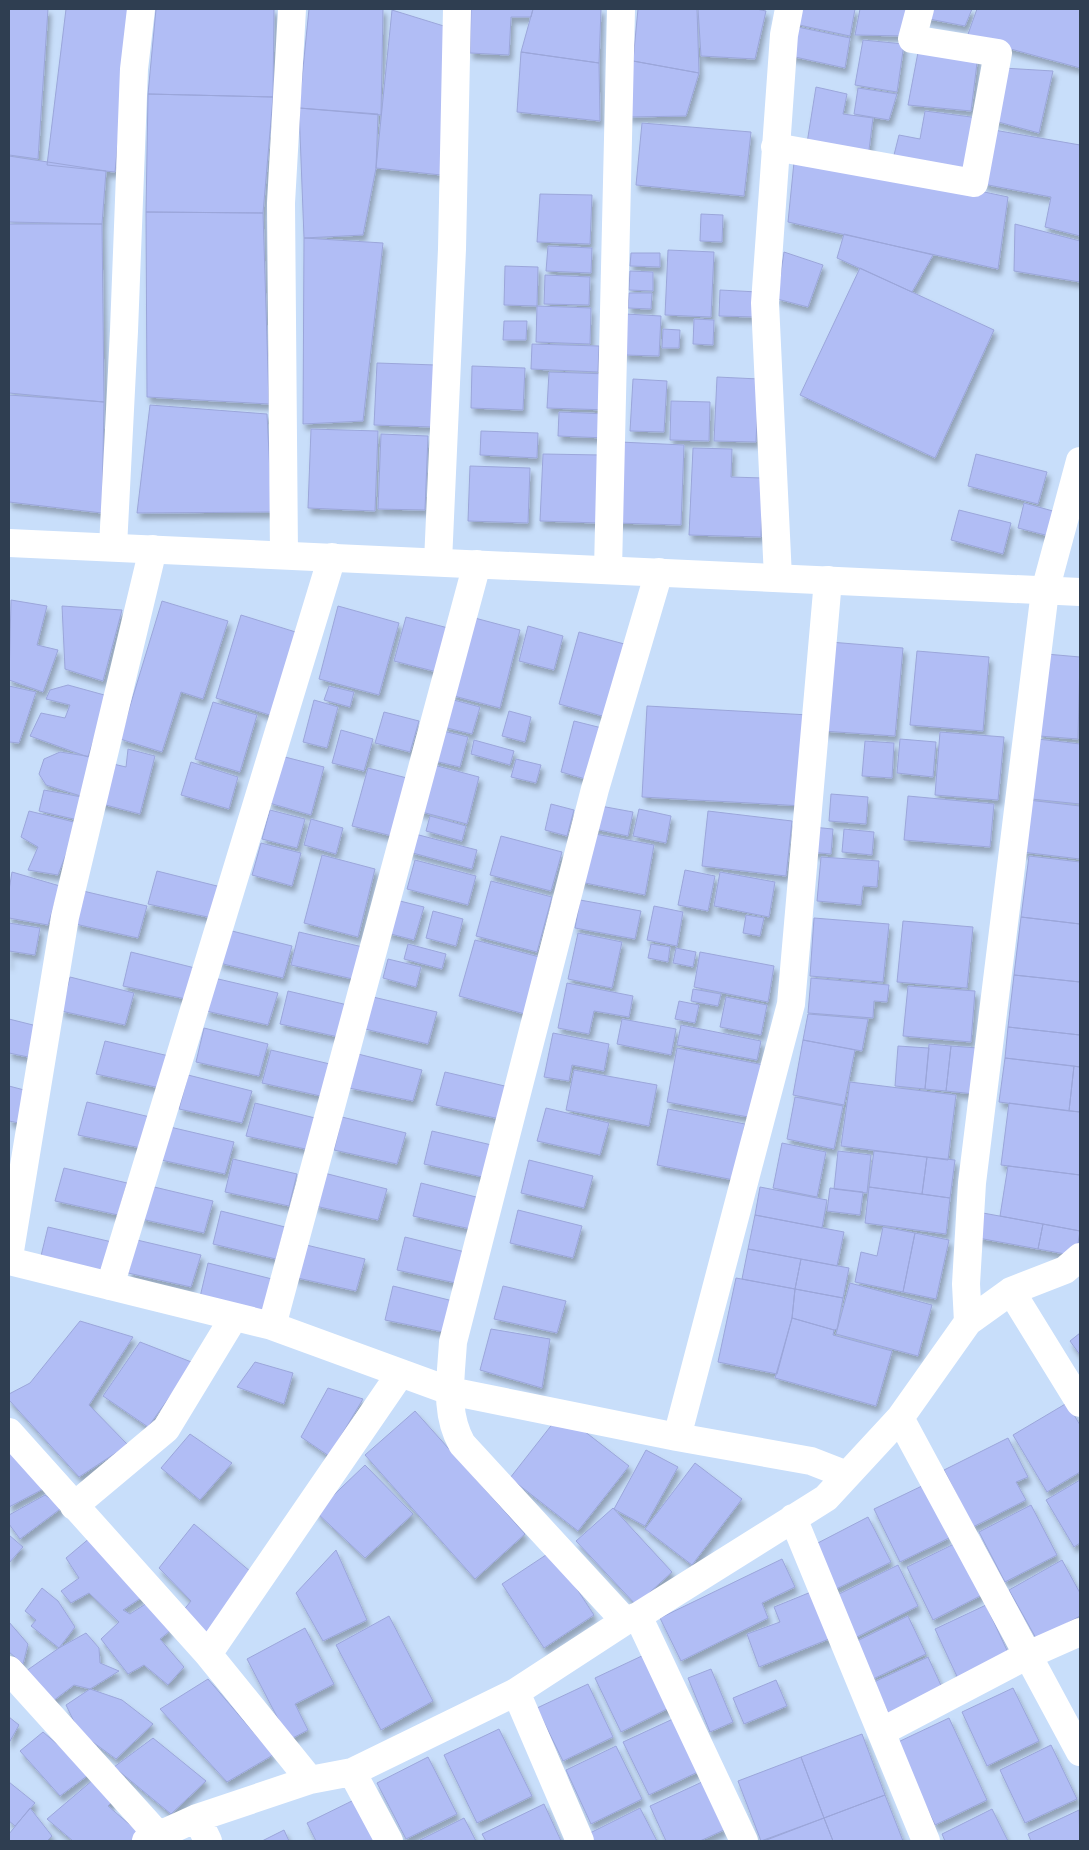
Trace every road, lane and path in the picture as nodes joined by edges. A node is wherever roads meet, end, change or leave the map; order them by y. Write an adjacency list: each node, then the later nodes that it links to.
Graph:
1 (141, 9): 10 (street)
2 (292, 9): 12 (street)
3 (457, 9): 14 (street)
4 (621, 9): 16 (street)
5 (789, 9): 7 (street)
6 (920, 9): 7 (street)
7 (775, 147): 18 (street)
8 (1080, 461): 20 (street)
9 (9, 543): 10 (street)
10 (113, 548): 11 (street)
11 (153, 549): 12 (street); 22 (street)
12 (284, 555): 13 (street)
13 (332, 557): 14 (street); 25 (street)
14 (438, 562): 15 (street)
15 (477, 564): 16 (street); 29 (street)
16 (608, 570): 17 (street)
17 (659, 572): 18 (street); 31 (street)
18 (778, 578): 19 (street)
19 (828, 580): 20 (street); 35 (street)
20 (1045, 591): 21 (street); 28 (street)
21 (1080, 592)
22 (9, 1257)
23 (1080, 1257): 26 (street)
24 (9, 1261): 25 (street)
25 (110, 1286): 27 (street)
26 (1011, 1290): 28 (street); 32 (street)
27 (234, 1317): 29 (street); 37 (street)
28 (968, 1322): 33 (street)
29 (272, 1326): 30 (street)
30 (400, 1374): 31 (street); 41 (street)
31 (450, 1391): 35 (street); 39 (street)
32 (1080, 1403)
33 (900, 1418): 36 (street); 42 (street)
34 (9, 1432): 37 (street)
35 (676, 1437): 36 (street)
36 (847, 1475): 38 (street)
37 (74, 1506): 41 (street)
38 (793, 1518): 39 (street); 45 (street)
39 (631, 1618): 44 (street); 53 (street)
40 (1080, 1632): 42 (street)
41 (208, 1654): 48 (street)
42 (1028, 1655): 45 (street); 46 (street)
43 (9, 1670): 50 (street)
44 (516, 1692): 47 (street); 52 (street)
45 (881, 1732): 54 (street)
46 (1080, 1752)
47 (352, 1772): 48 (street); 51 (street)
48 (310, 1780): 49 (street)
49 (202, 1830): 50 (street)
50 (152, 1838)
51 (389, 1841)
52 (580, 1841)
53 (744, 1841)
54 (926, 1841)

